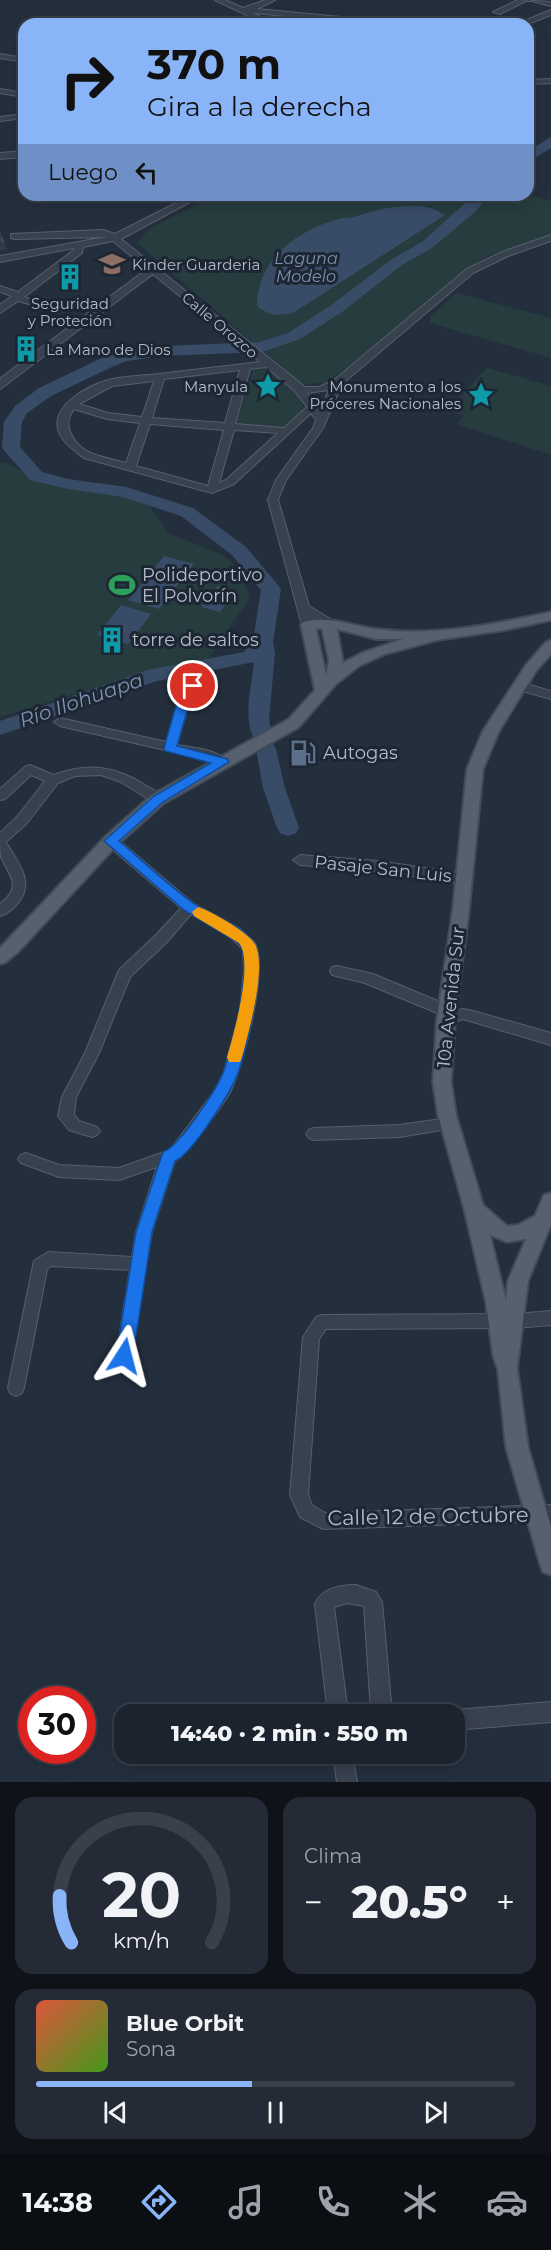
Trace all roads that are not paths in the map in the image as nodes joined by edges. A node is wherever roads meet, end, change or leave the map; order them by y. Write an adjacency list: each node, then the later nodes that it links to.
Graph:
1 (219, 0): 6 (street)
2 (271, 0): 6 (street)
3 (524, 0): 7 (street)
4 (531, 0): 5 (street)
5 (551, 4)
6 (244, 11): 9 (street); 10 (street)
7 (497, 12)
8 (551, 12): 11 (street)
9 (259, 18)
10 (325, 18)
11 (534, 19)
12 (0, 56): 13 (street)
13 (18, 59)
14 (551, 81): 15 (street)
15 (534, 82)
16 (0, 91): 17 (street)
17 (18, 94)
18 (18, 116): 19 (street)
19 (0, 118)
20 (18, 154): 21 (street)
21 (0, 156)
22 (187, 201): 24 (street)
23 (15, 236): 24 (street)
24 (115, 238): 26 (street); 28 (street, Calle Orozco)
25 (551, 238): 37 (street)
26 (78, 246): 27 (street); 30 (street)
27 (0, 259)
28 (153, 269): 33 (street, Calle Orozco); 36 (street)
29 (0, 289): 30 (street)
30 (19, 297): 31 (street); 32 (street)
31 (45, 307)
32 (0, 310)
33 (262, 360): 34 (street); 38 (street, Calle Orozco)
34 (246, 368): 35 (street); 43 (street)
35 (160, 377): 39 (street); 42 (street)
36 (2, 381)
37 (338, 382): 38 (street); 41 (street)
38 (298, 389): 40 (street, Calle Orozco)
39 (73, 405): 42 (street); 45 (street)
40 (312, 407): 41 (street, Calle Orozco); 44 (street)
41 (321, 418): 47 (street)
42 (146, 421): 43 (street); 45 (street)
43 (230, 426): 44 (street); 46 (street)
44 (286, 431): 46 (street)
45 (130, 468): 46 (street)
46 (212, 490)
47 (305, 609): 49 (street); 50 (street)
48 (551, 616): 51 (main road)
49 (328, 623): 50 (main road); 52 (main road); 55 (main road)
50 (308, 625): 55 (main road)
51 (505, 626): 52 (main road); 54 (main road, 10a Avenida Sur)
52 (437, 635): 55 (main road)
53 (551, 645): 54 (main road, 10a Avenida Sur)
54 (531, 668): 57 (main road, 10a Avenida Sur)
55 (328, 684): 61 (main road)
56 (193, 686): 60 (street)
57 (519, 686): 58 (street); 68 (main road, 10a Avenida Sur)
58 (551, 695)
59 (60, 722): 60 (street)
60 (170, 748): 61 (street)
61 (222, 762): 64 (main road)
62 (53, 780): 63 (street); 64 (street); 66 (street)
63 (0, 796)
64 (159, 799): 65 (main road)
65 (111, 841): 69 (street); 71 (main road)
66 (0, 842): 70 (street)
67 (300, 860): 68 (street, Pasaje San Luis)
68 (465, 879): 73 (main road, 10a Avenida Sur)
69 (189, 907): 76 (street); 78 (street)
70 (0, 911)
71 (0, 958)
72 (337, 971): 73 (street)
73 (446, 1015): 74 (street); 75 (main road, 10a Avenida Sur)
74 (551, 1039)
75 (449, 1124): 77 (street); 81 (main road, 10a Avenida Sur)
76 (92, 1131)
77 (314, 1134)
78 (168, 1157): 79 (street); 83 (street)
79 (26, 1159)
80 (551, 1201): 82 (main road)
81 (474, 1208): 82 (main road); 85 (main road, 10a Avenida Sur)
82 (542, 1222): 85 (main road)
83 (139, 1264): 86 (street); 87 (street)
84 (551, 1318): 85 (street)
85 (508, 1321): 88 (main road); 88 (street, Calle 12 de Octubre)
86 (124, 1356)
87 (16, 1388)
88 (543, 1514): 89 (main road)
89 (551, 1564)
90 (337, 1704): 91 (street)
91 (382, 1704)
92 (551, 1712): 93 (street)
93 (465, 1719)
94 (344, 1764): 95 (street)
95 (347, 1782)

